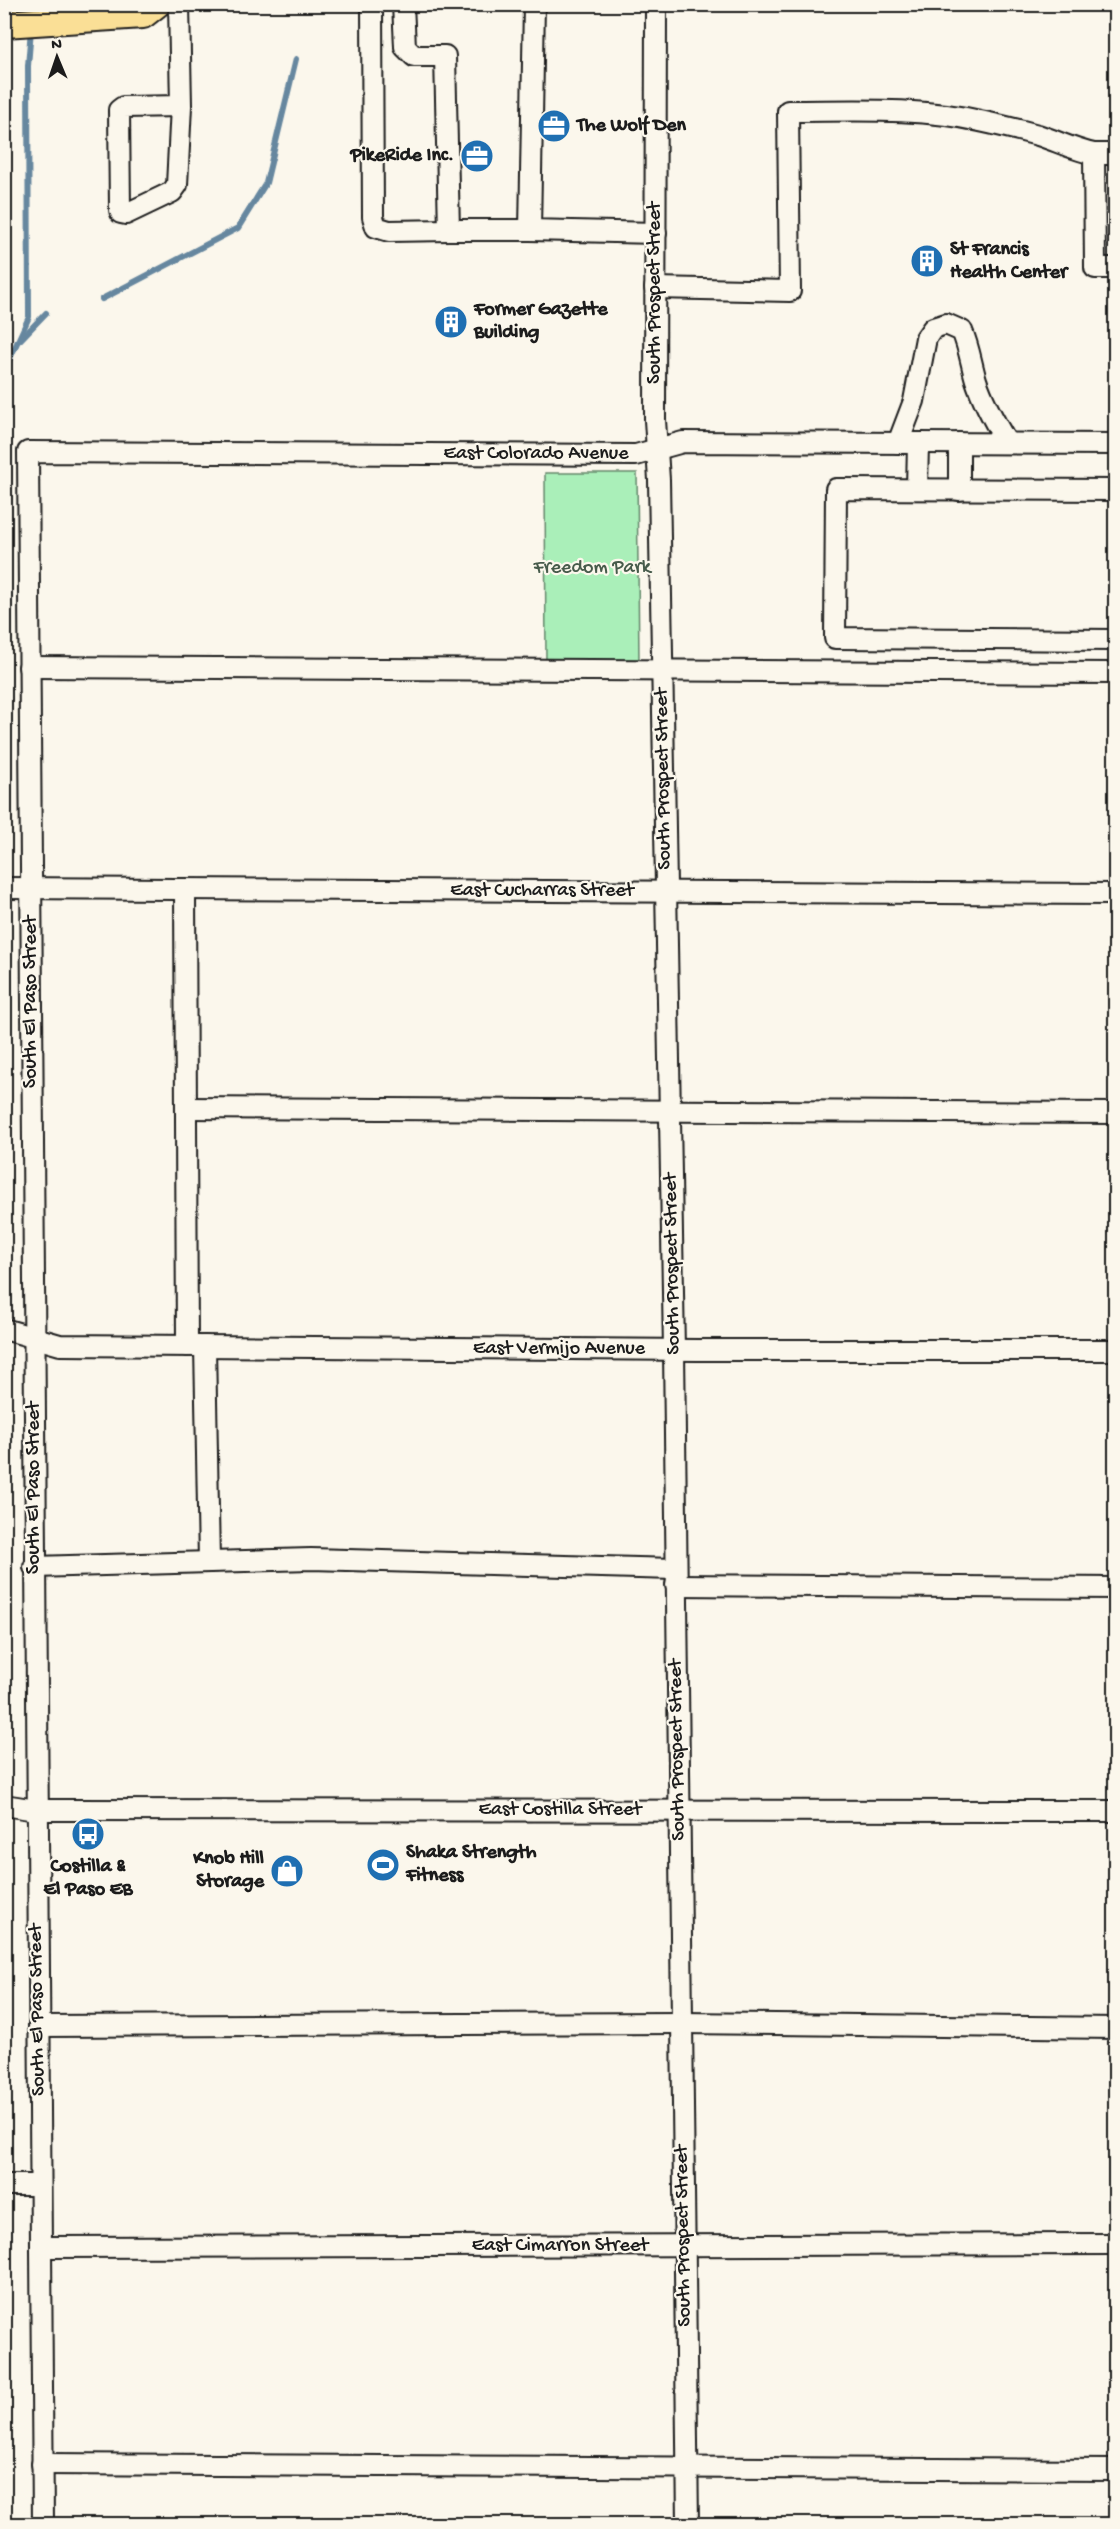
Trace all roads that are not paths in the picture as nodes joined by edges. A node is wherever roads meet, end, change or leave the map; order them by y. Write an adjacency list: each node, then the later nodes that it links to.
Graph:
1 (157, 4): 7 (main road)
2 (179, 4): 8 (street)
3 (372, 4): 11 (street)
4 (403, 4): 11 (street)
5 (534, 4): 12 (street)
6 (656, 4): 13 (street, South Prospect Street)
7 (4, 24)
8 (181, 106): 8 (street)
9 (1094, 154): 10 (street); 14 (street); 15 (street)
10 (1116, 154)
11 (448, 230): 12 (street)
12 (530, 230): 13 (street)
13 (656, 233): 15 (street, South Prospect Street)
14 (1116, 268)
15 (655, 288): 20 (street, South Prospect Street)
16 (908, 443): 17 (street, East Colorado Avenue); 18 (street); 20 (street, East Colorado Avenue); 22 (street)
17 (959, 443): 18 (street, East Colorado Avenue); 23 (street)
18 (1007, 443): 19 (street, East Colorado Avenue)
19 (1116, 444)
20 (657, 448): 21 (street, East Colorado Avenue); 27 (street, South Prospect Street)
21 (28, 452): 26 (street, South El Paso Street)
22 (918, 489): 23 (street); 25 (street)
23 (959, 490): 24 (street)
24 (1116, 490)
25 (1116, 640)
26 (29, 667): 27 (street); 30 (street, South El Paso Street)
27 (662, 672): 28 (street); 32 (street, South Prospect Street)
28 (1116, 673)
29 (4, 888): 30 (street, East Cucharras Street)
30 (31, 888): 31 (street, East Cucharras Street); 38 (street, South El Paso Street)
31 (185, 889): 32 (street, East Cucharras Street); 34 (street)
32 (666, 892): 33 (street, East Cucharras Street); 35 (street, South Prospect Street)
33 (1116, 894)
34 (186, 1108): 35 (street); 39 (street)
35 (670, 1111): 36 (street); 40 (street, South Prospect Street)
36 (1116, 1113)
37 (4, 1329): 38 (street, East Vermijo Avenue)
38 (32, 1335): 39 (street, East Vermijo Avenue); 43 (street, South El Paso Street)
39 (196, 1346): 40 (street, East Vermijo Avenue); 42 (street)
40 (674, 1350): 41 (street, East Vermijo Avenue); 44 (street, South Prospect Street)
41 (1116, 1350)
42 (209, 1562): 43 (street); 44 (street)
43 (34, 1567): 47 (street, South El Paso Street)
44 (675, 1577): 45 (street); 48 (street, South Prospect Street)
45 (1116, 1588)
46 (4, 1805): 47 (street, East Costilla Street)
47 (36, 1810): 48 (street, East Costilla Street); 51 (street, South El Paso Street)
48 (679, 1810): 49 (street, East Costilla Street); 50 (street, South Prospect Street)
49 (1116, 1811)
50 (682, 2023): 51 (street); 52 (street); 56 (street, South Prospect Street)
51 (39, 2026): 54 (street, South El Paso Street)
52 (1116, 2028)
53 (4, 2185): 54 (street)
54 (40, 2185): 57 (street, South El Paso Street)
55 (1116, 2244): 56 (street, East Cimarron Street)
56 (684, 2245): 57 (street, East Cimarron Street); 59 (street, South Prospect Street)
57 (41, 2247): 58 (street, South El Paso Street)
58 (42, 2464): 59 (street); 61 (street, South El Paso Street)
59 (687, 2467): 60 (street); 62 (street, South Prospect Street)
60 (1116, 2470)
61 (43, 2524)
62 (688, 2524)

